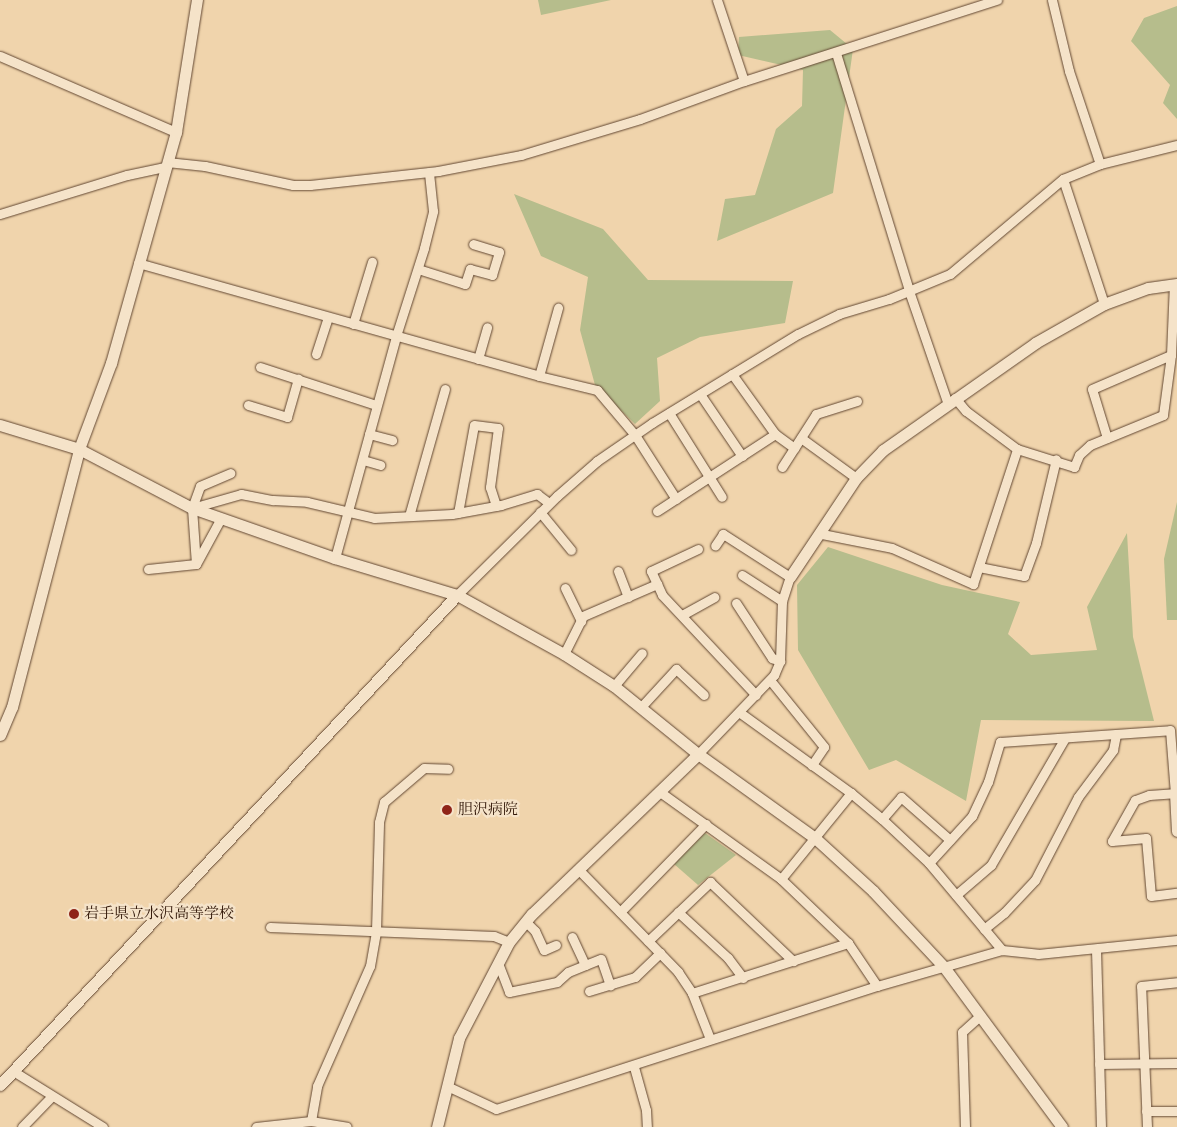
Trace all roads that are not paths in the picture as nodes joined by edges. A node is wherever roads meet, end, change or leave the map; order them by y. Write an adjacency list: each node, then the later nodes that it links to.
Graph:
1 (197, 0): 8 (street)
2 (717, 0): 7 (street)
3 (998, 0): 5 (street)
4 (1052, 0): 10 (street)
5 (836, 53): 7 (street); 20 (street)
6 (0, 56): 8 (street)
7 (744, 81): 12 (street)
8 (176, 132): 11 (street)
9 (1177, 145): 10 (street)
10 (1100, 164): 13 (street)
11 (166, 165): 12 (street); 14 (street); 17 (street)
12 (429, 172): 18 (street)
13 (1063, 179): 20 (street); 21 (street)
14 (0, 214)
15 (473, 244): 18 (street)
16 (372, 262): 24 (street)
17 (138, 263): 23 (street); 50 (street)
18 (418, 269): 26 (street)
19 (1175, 284): 21 (street); 28 (street)
20 (910, 292): 31 (street); 37 (street)
21 (1104, 304): 37 (street)
22 (558, 308): 32 (street)
23 (328, 317): 24 (street); 27 (street)
24 (353, 324): 26 (street)
25 (487, 327): 29 (street)
26 (396, 336): 29 (street); 39 (street)
27 (316, 354)
28 (1171, 355): 46 (street); 46 (street)
29 (478, 359): 32 (street)
30 (260, 367): 33 (street)
31 (732, 374): 35 (street); 43 (street)
32 (539, 376): 44 (street)
33 (298, 379): 38 (street); 39 (street)
34 (445, 389): 68 (street)
35 (700, 394): 40 (street); 51 (street)
36 (857, 401): 45 (street)
37 (952, 401): 49 (street); 58 (street)
38 (248, 405)
39 (376, 405): 42 (street)
40 (669, 413): 44 (street); 57 (street)
41 (0, 425): 50 (street)
42 (369, 434): 47 (street); 53 (street)
43 (774, 434): 48 (street); 51 (street)
44 (635, 435): 60 (street); 61 (street)
45 (801, 438): 48 (street); 58 (street)
46 (1107, 438): 52 (street)
47 (392, 440)
48 (794, 448): 55 (street)
49 (1017, 448): 52 (street); 76 (street)
50 (79, 449): 63 (street); 100 (street)
51 (742, 456): 57 (street)
52 (1056, 459): 76 (street)
53 (363, 460): 54 (street); 65 (street)
54 (380, 464)
55 (782, 467)
56 (230, 474): 63 (street)
57 (708, 478): 59 (street); 60 (street)
58 (856, 478): 70 (street)
59 (722, 498)
60 (676, 499): 64 (street)
61 (550, 503): 62 (street); 66 (street)
62 (496, 506): 67 (street); 67 (street)
63 (192, 508): 65 (street); 69 (street); 75 (street)
64 (657, 511)
65 (350, 512): 68 (street); 74 (street)
66 (540, 512): 73 (street); 83 (street)
67 (458, 513): 68 (street)
68 (409, 516)
69 (221, 518): 74 (street); 75 (street)
70 (822, 534): 76 (street); 80 (street)
71 (715, 546): 80 (street)
72 (698, 549): 81 (street)
73 (571, 550)
74 (335, 558): 83 (street)
75 (196, 564): 77 (street)
76 (979, 567)
77 (148, 569)
78 (618, 571): 84 (street)
79 (742, 575): 86 (street)
80 (790, 577): 86 (street)
81 (657, 584): 84 (street); 88 (street)
82 (565, 588): 89 (street)
83 (457, 595): 91 (street); 150 (street)
84 (628, 597): 89 (street)
85 (714, 597): 88 (street)
86 (782, 602): 92 (street)
87 (736, 603): 92 (street)
88 (682, 615): 95 (street)
89 (581, 621): 91 (street)
90 (642, 653): 94 (street)
91 (564, 654): 94 (street)
92 (780, 661): 93 (street)
93 (770, 680): 95 (street); 104 (street)
94 (614, 686): 97 (street)
95 (756, 694): 98 (street)
96 (704, 695): 97 (street)
97 (641, 707): 103 (street)
98 (739, 712): 103 (street); 104 (street)
99 (1116, 734): 101 (street); 102 (street); 123 (street)
100 (0, 735)
101 (1065, 738): 113 (street); 118 (street)
102 (1174, 751): 108 (street)
103 (698, 754): 106 (street); 112 (street)
104 (812, 765): 107 (street)
105 (448, 769): 124 (street)
106 (660, 792): 110 (street); 115 (street)
107 (851, 793): 109 (street); 112 (street)
108 (1176, 793): 111 (street); 117 (street)
109 (882, 819): 113 (street); 114 (street)
110 (706, 824): 116 (street); 119 (street)
111 (1177, 831)
112 (815, 838): 116 (street); 137 (street)
113 (950, 840): 114 (street)
114 (929, 863): 118 (street)
115 (578, 869): 119 (street); 121 (street)
116 (781, 879): 129 (street)
117 (1177, 893)
118 (956, 895): 123 (street)
119 (620, 912): 127 (street)
120 (678, 912): 127 (street); 134 (street); 138 (street)
121 (526, 922): 128 (street); 130 (street)
122 (270, 927): 124 (street)
123 (984, 929): 132 (street)
124 (376, 931): 128 (street); 156 (street)
125 (572, 937): 136 (street)
126 (1177, 940): 131 (street)
127 (648, 941): 133 (street)
128 (509, 942): 135 (street)
129 (848, 943): 134 (street); 141 (street)
130 (556, 945)
131 (1096, 949): 132 (street); 147 (street)
132 (1002, 950): 137 (street)
133 (660, 953): 140 (street); 143 (street)
134 (793, 961): 138 (street)
135 (498, 963): 136 (street); 152 (street)
136 (585, 965): 140 (street)
137 (944, 967): 141 (street); 144 (street)
138 (743, 978): 143 (street)
139 (1177, 982): 148 (street)
140 (610, 984): 142 (street)
141 (877, 986): 145 (street)
142 (589, 991)
143 (692, 993): 145 (street)
144 (980, 1016): 164 (street); 165 (street)
145 (710, 1038): 149 (street)
146 (1177, 1063): 148 (street)
147 (1100, 1064): 148 (street); 166 (street)
148 (1145, 1065): 154 (street)
149 (634, 1067): 152 (street); 163 (street)
150 (13, 1071): 151 (street); 153 (street)
151 (0, 1085)
152 (447, 1086): 162 (street)
153 (52, 1096): 157 (street); 159 (street)
154 (1146, 1111): 155 (street); 167 (street)
155 (1177, 1111)
156 (311, 1121): 158 (street); 161 (street)
157 (89, 1125): 160 (street)
158 (262, 1126)
159 (22, 1127)
160 (103, 1127)
161 (347, 1127)
162 (437, 1127)
163 (647, 1127)
164 (965, 1127)
165 (1062, 1127)
166 (1101, 1127)
167 (1147, 1127)

